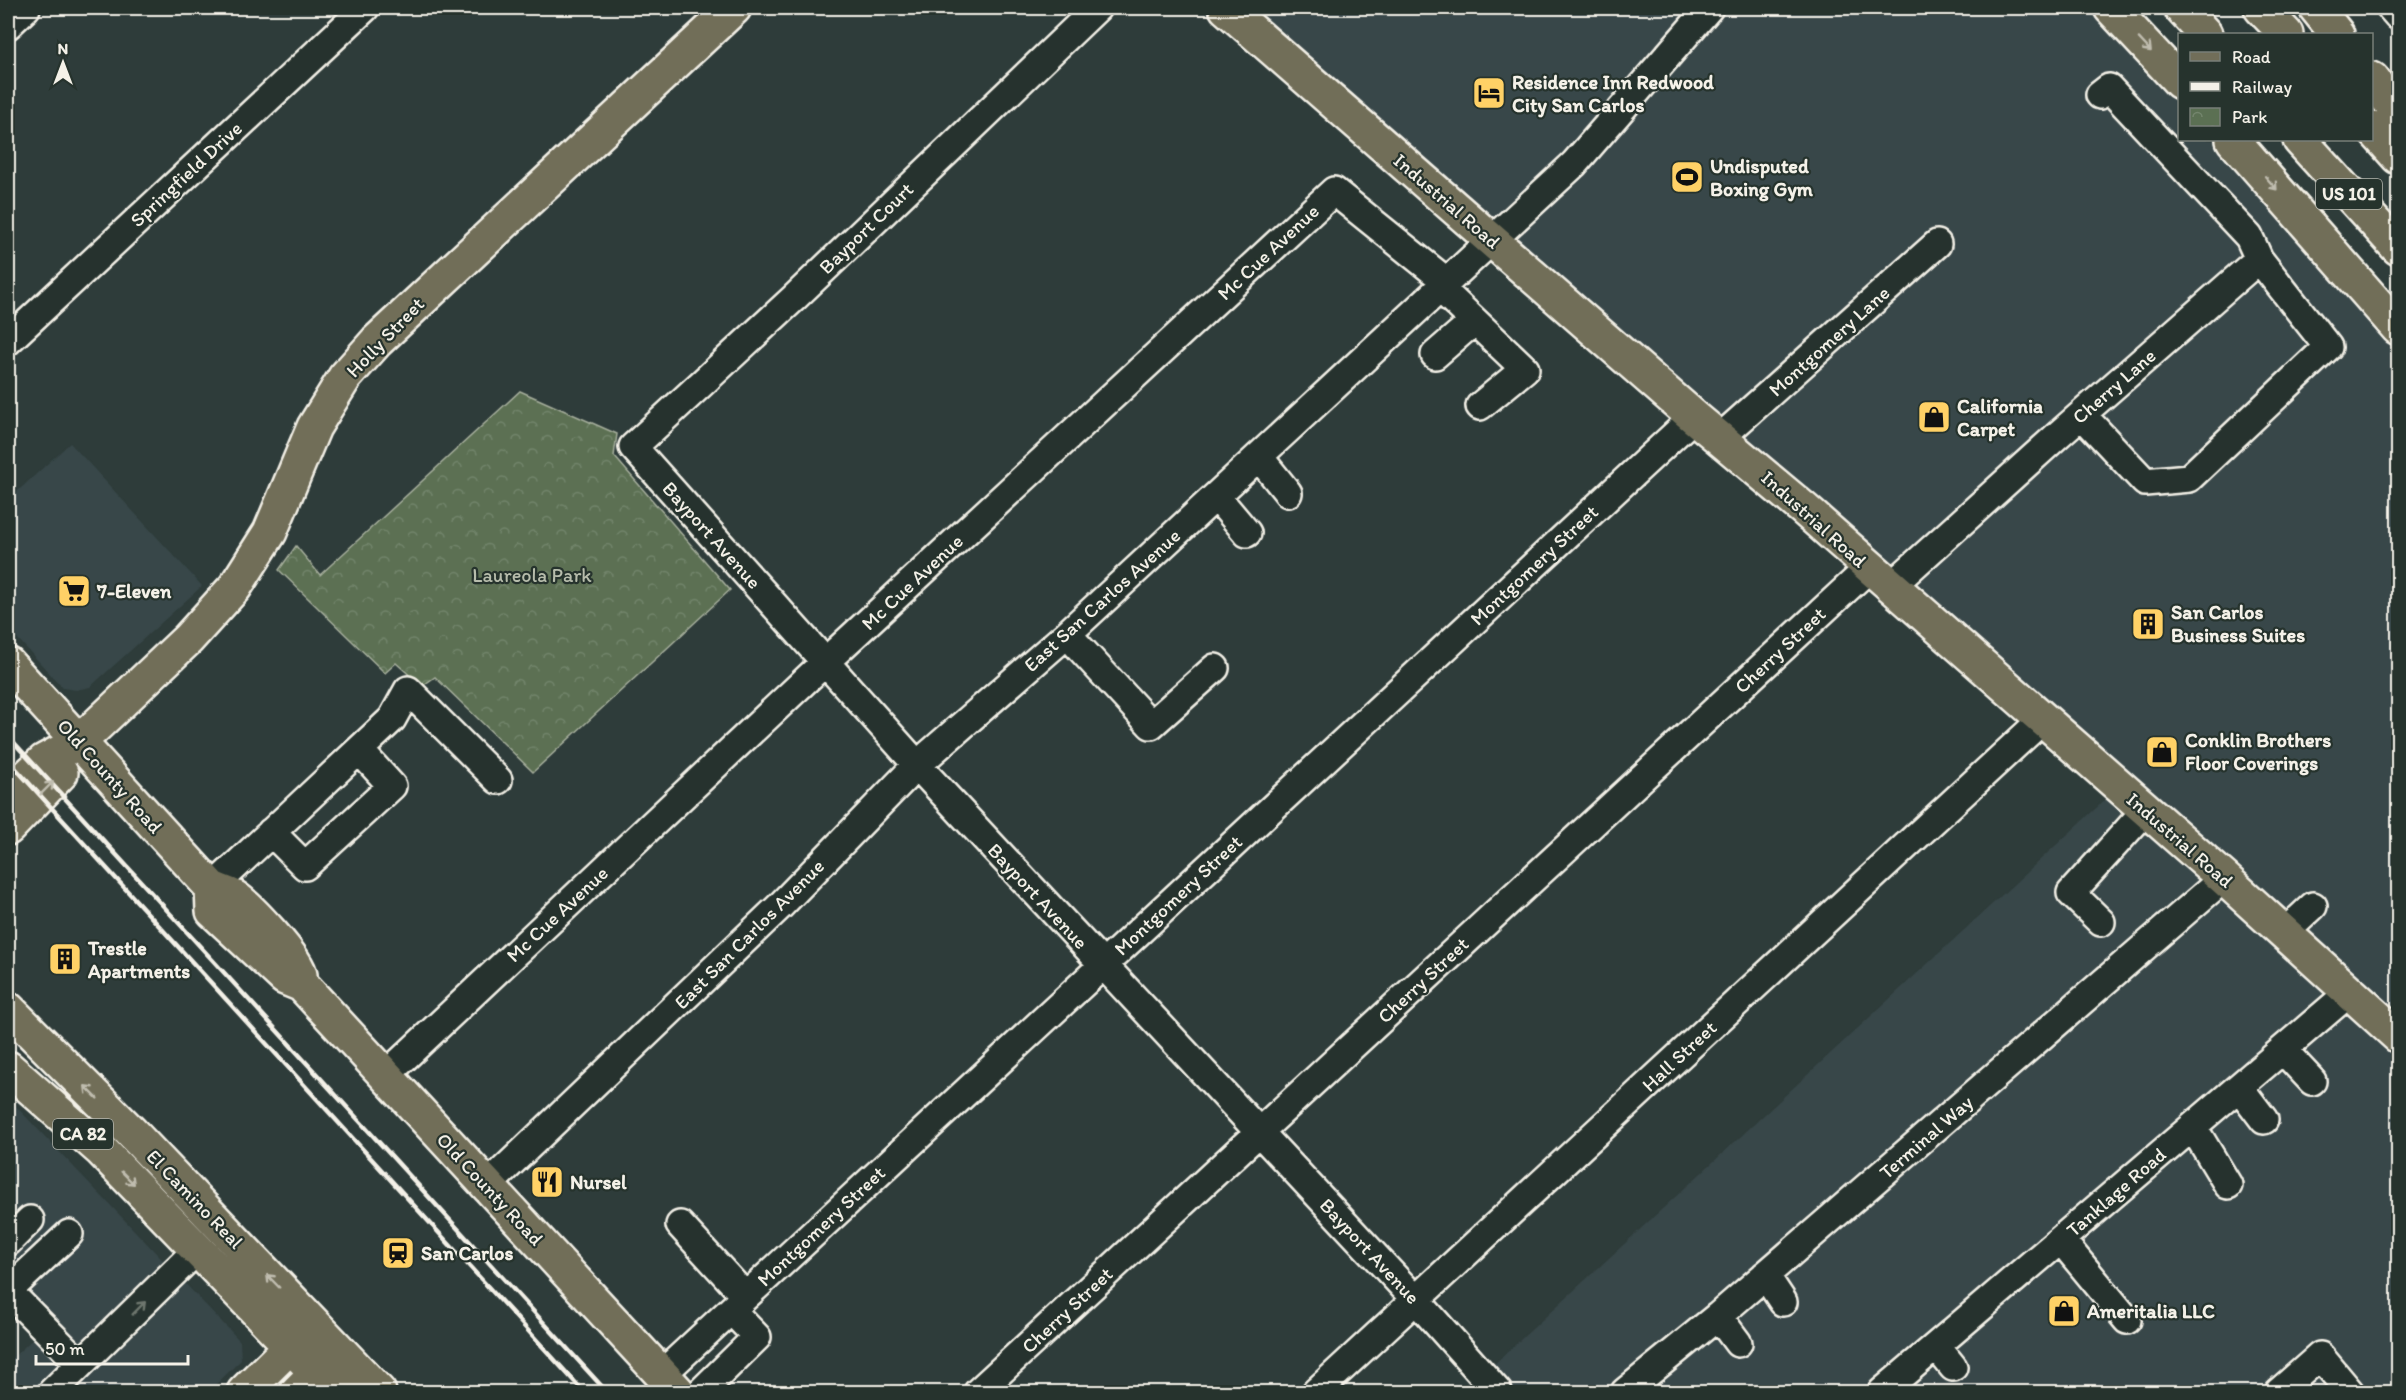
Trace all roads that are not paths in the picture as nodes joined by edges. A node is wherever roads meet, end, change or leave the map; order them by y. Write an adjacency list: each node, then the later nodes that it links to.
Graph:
1 (26, 8): 11 (street)
2 (364, 8): 30 (street, Springfield Drive)
3 (734, 8): 47 (main road, Holly Street)
4 (1097, 8): 36 (street, Bayport Court)
5 (1226, 8): 23 (main road, Industrial Road)
6 (1709, 8): 23 (street, East San Carlos Avenue)
7 (2111, 8): 15 (main road, one-way to 15)
8 (2181, 8): 12 (main road)
9 (2261, 8): 13 (main road)
10 (2316, 8): 14 (main road)
11 (8, 25)
12 (2204, 33)
13 (2285, 33)
14 (2336, 33)
15 (2178, 80)
16 (2373, 80): 18 (main road)
17 (2100, 95): 26 (street)
18 (2398, 112)
19 (2373, 129): 22 (main road, US 101)
20 (2234, 141): 29 (main road, one-way to 29)
21 (2301, 141): 25 (main road, US 101)
22 (2398, 157)
23 (1493, 241): 27 (street, East San Carlos Avenue); 34 (main road, Industrial Road)
24 (1937, 244): 35 (street, Montgomery Lane)
25 (2398, 248)
26 (2259, 259): 33 (street, Cherry Lane); 33 (street)
27 (1444, 285): 28 (street); 37 (street, East San Carlos Avenue); 43 (street, Mc Cue Avenue)
28 (1474, 321): 31 (street); 32 (street)
29 (2398, 328)
30 (8, 341)
31 (1435, 355)
32 (1480, 406)
33 (2082, 415): 41 (street, Cherry Lane)
34 (1694, 417): 35 (main road, Industrial Road); 60 (street, Montgomery Street)
35 (1720, 437): 41 (main road, Industrial Road)
36 (633, 447): 43 (street, Bayport Avenue)
37 (1259, 457): 38 (street); 39 (street, East San Carlos Avenue)
38 (1288, 493)
39 (1216, 496): 40 (street); 42 (street, East San Carlos Avenue)
40 (1247, 533)
41 (1880, 578): 46 (main road, Industrial Road); 71 (street, Cherry Street)
42 (1067, 634): 45 (street); 49 (street, East San Carlos Avenue)
43 (825, 662): 49 (street, Bayport Avenue); 66 (street, Mc Cue Avenue)
44 (8, 664): 47 (main road, Old County Road)
45 (1215, 668)
46 (2042, 720): 52 (main road, Industrial Road); 82 (street, Hall Street)
47 (79, 742): 51 (main road, Holly Street); 53 (main road, Holly Street, one-way to 47); 56 (main road, Old County Road)
48 (359, 750): 50 (street); 54 (street); 54 (street)
49 (917, 765): 60 (street, Bayport Avenue); 73 (street, East San Carlos Avenue)
50 (498, 780)
51 (8, 794)
52 (2146, 810): 55 (main road, Industrial Road); 58 (street)
53 (8, 828)
54 (272, 832): 56 (street)
55 (2224, 878): 59 (main road, Industrial Road); 80 (street, Terminal Way)
56 (212, 888): 66 (main road, Old County Road)
57 (2313, 906): 59 (street)
58 (2101, 922)
59 (2284, 933): 61 (main road, Industrial Road)
60 (1102, 965): 71 (street, Bayport Avenue); 84 (street, Montgomery Street)
61 (2350, 992): 63 (main road, Industrial Road); 64 (street, Tanklage Road)
62 (8, 1009): 87 (main road, El Camino Real / CA 82, one-way to 62)
63 (2398, 1036)
64 (2283, 1050): 67 (street); 68 (street, Tanklage Road)
65 (8, 1068): 79 (main road, El Camino Real / CA 82, one-way to 79)
66 (385, 1076): 73 (main road, Old County Road)
67 (2312, 1081)
68 (2239, 1088): 69 (street); 70 (street, Tanklage Road)
69 (2264, 1120)
70 (2193, 1127): 72 (street); 77 (street, Tanklage Road)
71 (1258, 1132): 82 (street, Bayport Avenue); 99 (street, Cherry Street)
72 (2228, 1185)
73 (487, 1186): 94 (main road, Old County Road)
74 (30, 1220): 78 (street)
75 (680, 1225): 84 (street)
76 (69, 1234): 81 (street)
77 (2061, 1240): 86 (street); 89 (street, Tanklage Road)
78 (8, 1242)
79 (197, 1250): 90 (main road, El Camino Real / CA 82); 91 (street, one-way to 79)
80 (1765, 1275): 83 (street); 85 (street, Terminal Way)
81 (8, 1291): 91 (street)
82 (1416, 1300): 100 (street, Hall Street); 101 (street, Bayport Avenue)
83 (1783, 1302)
84 (738, 1303): 94 (street, Montgomery Street); 98 (street)
85 (1718, 1316): 88 (street); 102 (street, Terminal Way)
86 (2127, 1320)
87 (313, 1324): 90 (main road); 93 (main road, El Camino Real / CA 82)
88 (1738, 1343)
89 (1936, 1346): 92 (street); 103 (street, Tanklage Road)
90 (290, 1347): 93 (main road, El Camino Real / CA 82); 96 (main road)
91 (80, 1364): 95 (street)
92 (1953, 1367)
93 (322, 1377): 97 (main road, El Camino Real / CA 82)
94 (670, 1383)
95 (51, 1392)
96 (244, 1392)
97 (379, 1392)
98 (701, 1392)
99 (978, 1392)
100 (1316, 1392)
101 (1498, 1392)
102 (1625, 1392)
103 (1882, 1392)
104 (2279, 1392): 105 (street)
105 (2350, 1392)

